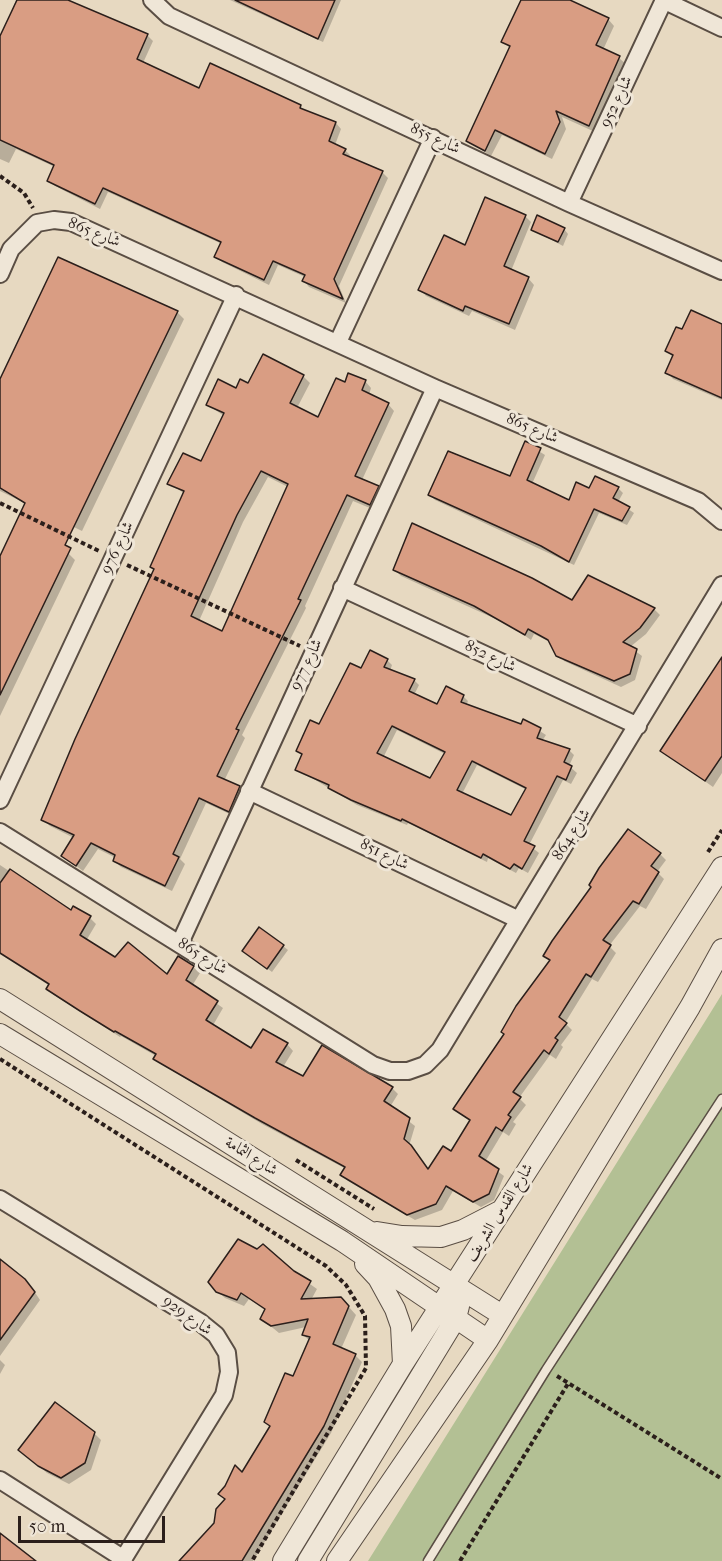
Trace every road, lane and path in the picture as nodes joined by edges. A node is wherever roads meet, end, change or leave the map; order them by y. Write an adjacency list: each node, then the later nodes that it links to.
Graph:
1 (152, 0): 4 (street, شارع 855)
2 (663, 0): 3 (street); 6 (street, شارع 952)
3 (722, 28)
4 (433, 138): 6 (street, شارع 855); 11 (street)
5 (0, 176): 7 (path)
6 (569, 203): 8 (street, شارع 855)
7 (37, 223): 9 (street); 10 (street, شارع 865)
8 (722, 271)
9 (0, 274)
10 (236, 295): 11 (street, شارع 865); 15 (street, شارع 976)
11 (338, 342): 12 (street, شارع 865)
12 (435, 388): 14 (street, شارع 865); 17 (street, شارع 977)
13 (0, 503): 15 (path)
14 (722, 521)
15 (114, 558): 18 (path); 21 (street, شارع 976)
16 (722, 585): 19 (street, شارع 864)
17 (342, 588): 18 (street, شارع 977); 19 (street, شارع 852)
18 (313, 652): 20 (street, شارع 977)
19 (638, 726): 24 (street, شارع 864)
20 (249, 791): 24 (street, شارع 851); 25 (street, شارع 977)
21 (0, 800)
22 (0, 831): 25 (street, شارع 865)
23 (722, 867): 33 (street, شارع القدس الشريف)
24 (519, 920): 30 (street, شارع 864)
25 (180, 943): 30 (street, شارع 865)
26 (722, 949): 38 (street)
27 (0, 999): 34 (street, شارع الثمامة)
28 (0, 1034): 35 (street, شارع الثمامة)
29 (0, 1059): 46 (path)
30 (408, 1071)
31 (722, 1099): 41 (lane)
32 (0, 1199): 45 (street, شارع 929)
33 (500, 1211): 34 (street); 36 (street, شارع القدس الشريف)
34 (363, 1227): 36 (street, شارع الثمامة)
35 (342, 1240): 37 (street, شارع الثمامة); 40 (street)
36 (455, 1285): 37 (street, شارع القدس الشريف); 38 (street, شارع الثمامة)
37 (448, 1312): 39 (street, شارع الثمامة); 40 (street, شارع القدس الشريف); 48 (street)
38 (502, 1315): 39 (street)
39 (488, 1340): 49 (street)
40 (403, 1364): 47 (street, شارع القدس الشريف)
41 (546, 1370): 42 (path); 50 (lane)
42 (569, 1382): 43 (path); 51 (path)
43 (722, 1479)
44 (0, 1480): 45 (street)
45 (123, 1560)
46 (252, 1561)
47 (283, 1561)
48 (308, 1561)
49 (338, 1561)
50 (428, 1561)
51 (459, 1561)

